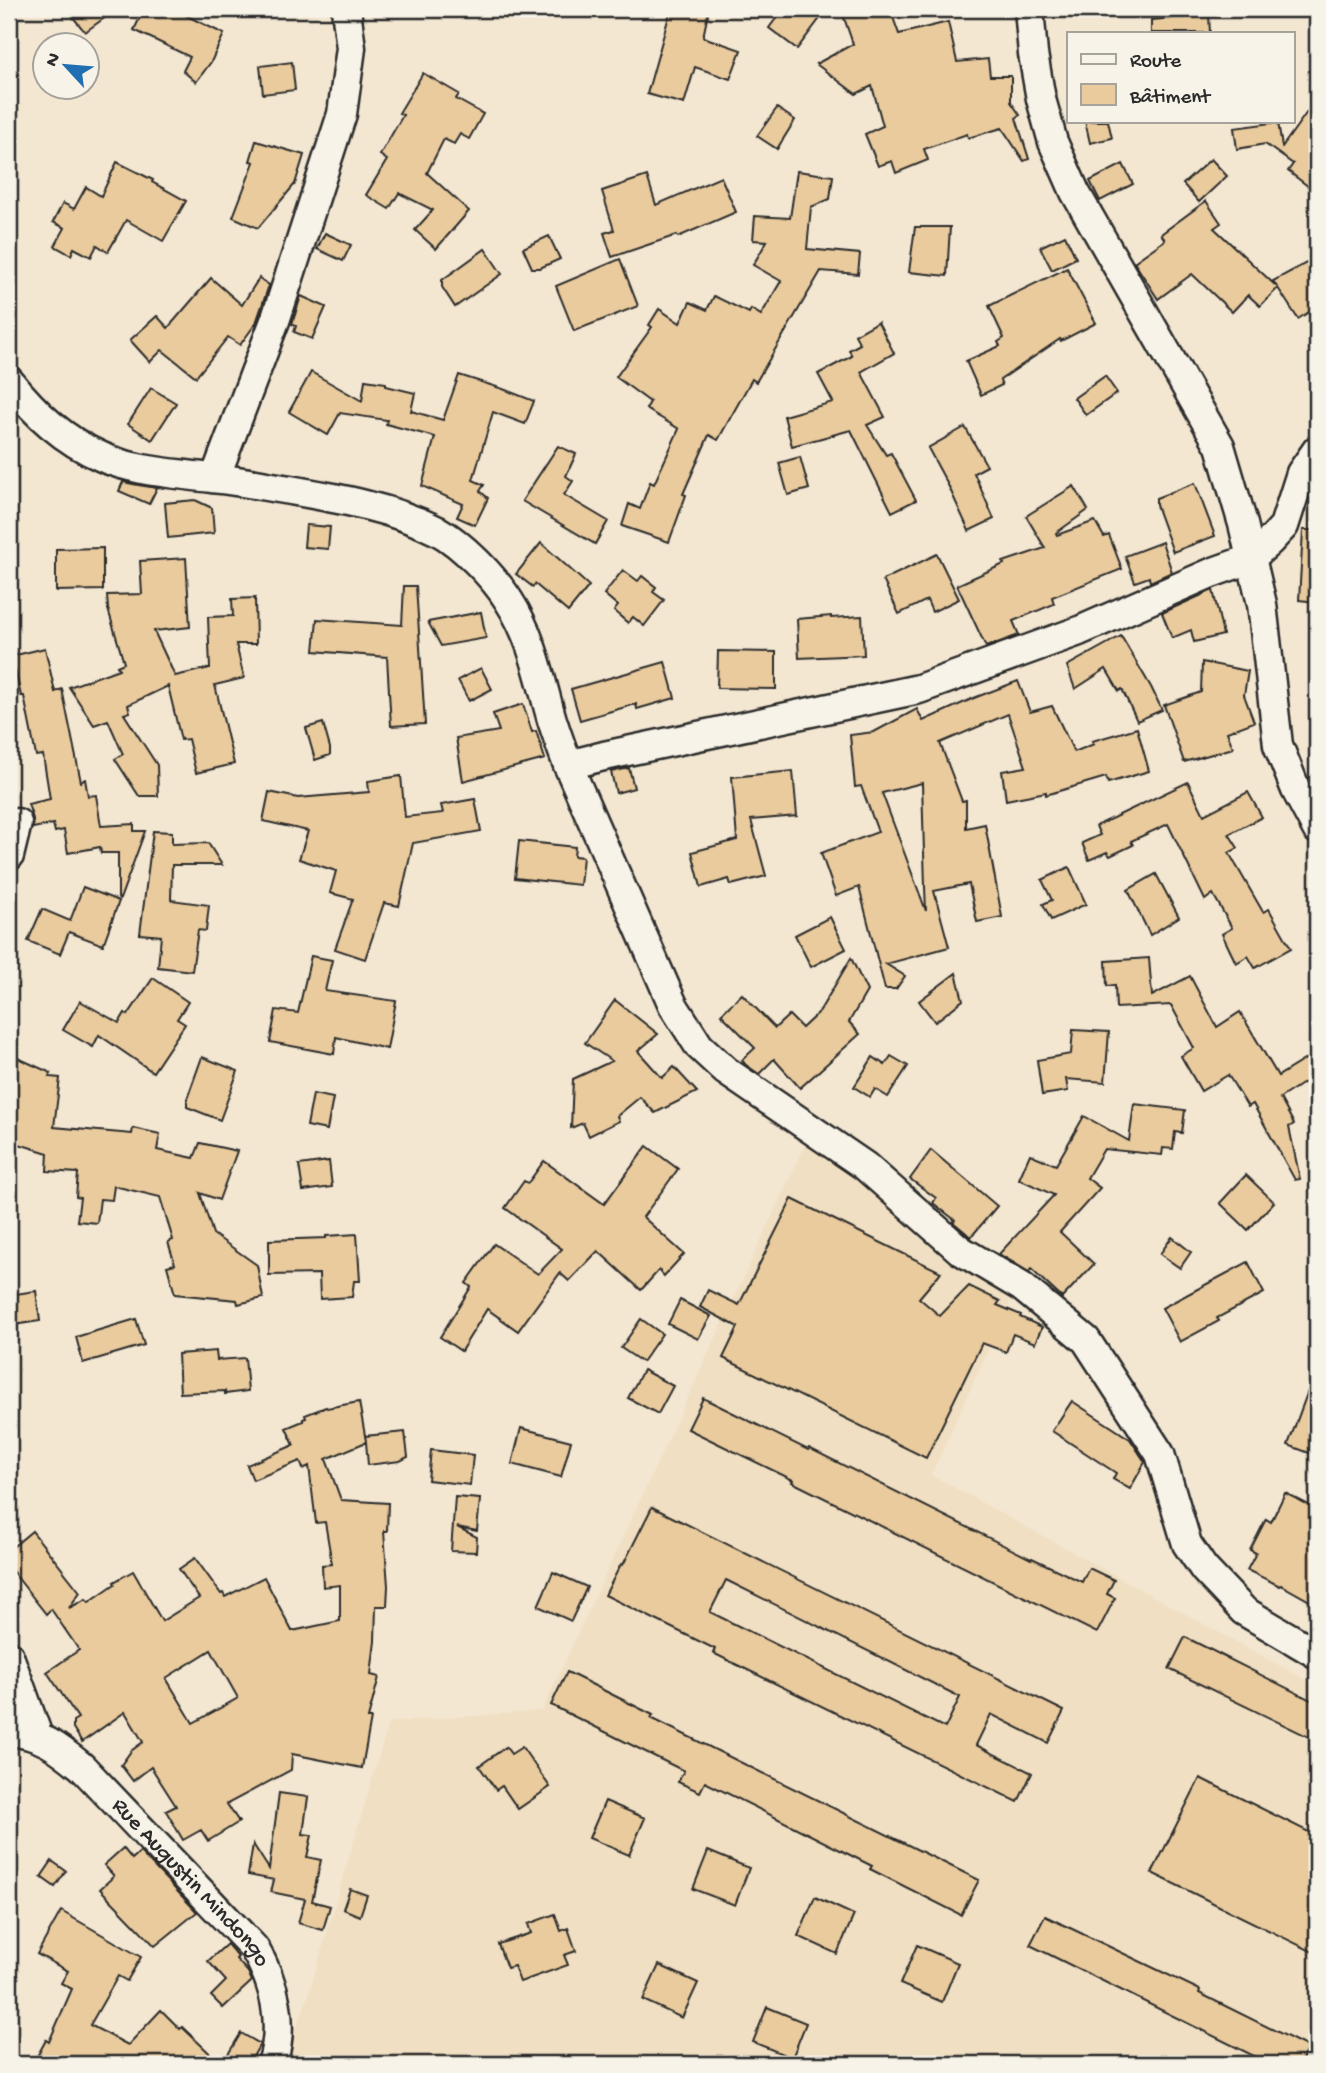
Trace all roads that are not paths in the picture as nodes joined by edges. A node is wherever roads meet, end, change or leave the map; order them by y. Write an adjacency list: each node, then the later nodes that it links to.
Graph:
1 (346, 9): 5 (street)
2 (1030, 9): 6 (street)
3 (9, 380): 5 (street)
4 (1317, 450): 6 (street)
5 (215, 478): 7 (street)
6 (1250, 559): 7 (street); 9 (street)
7 (568, 765): 11 (street)
8 (17, 823): 10 (street)
9 (1317, 829)
10 (9, 856)
11 (1317, 1654)
12 (9, 1656): 14 (street)
13 (9, 1731): 14 (street)
14 (38, 1736): 15 (street, Rue Augustin Mindongo)
15 (272, 2064)

